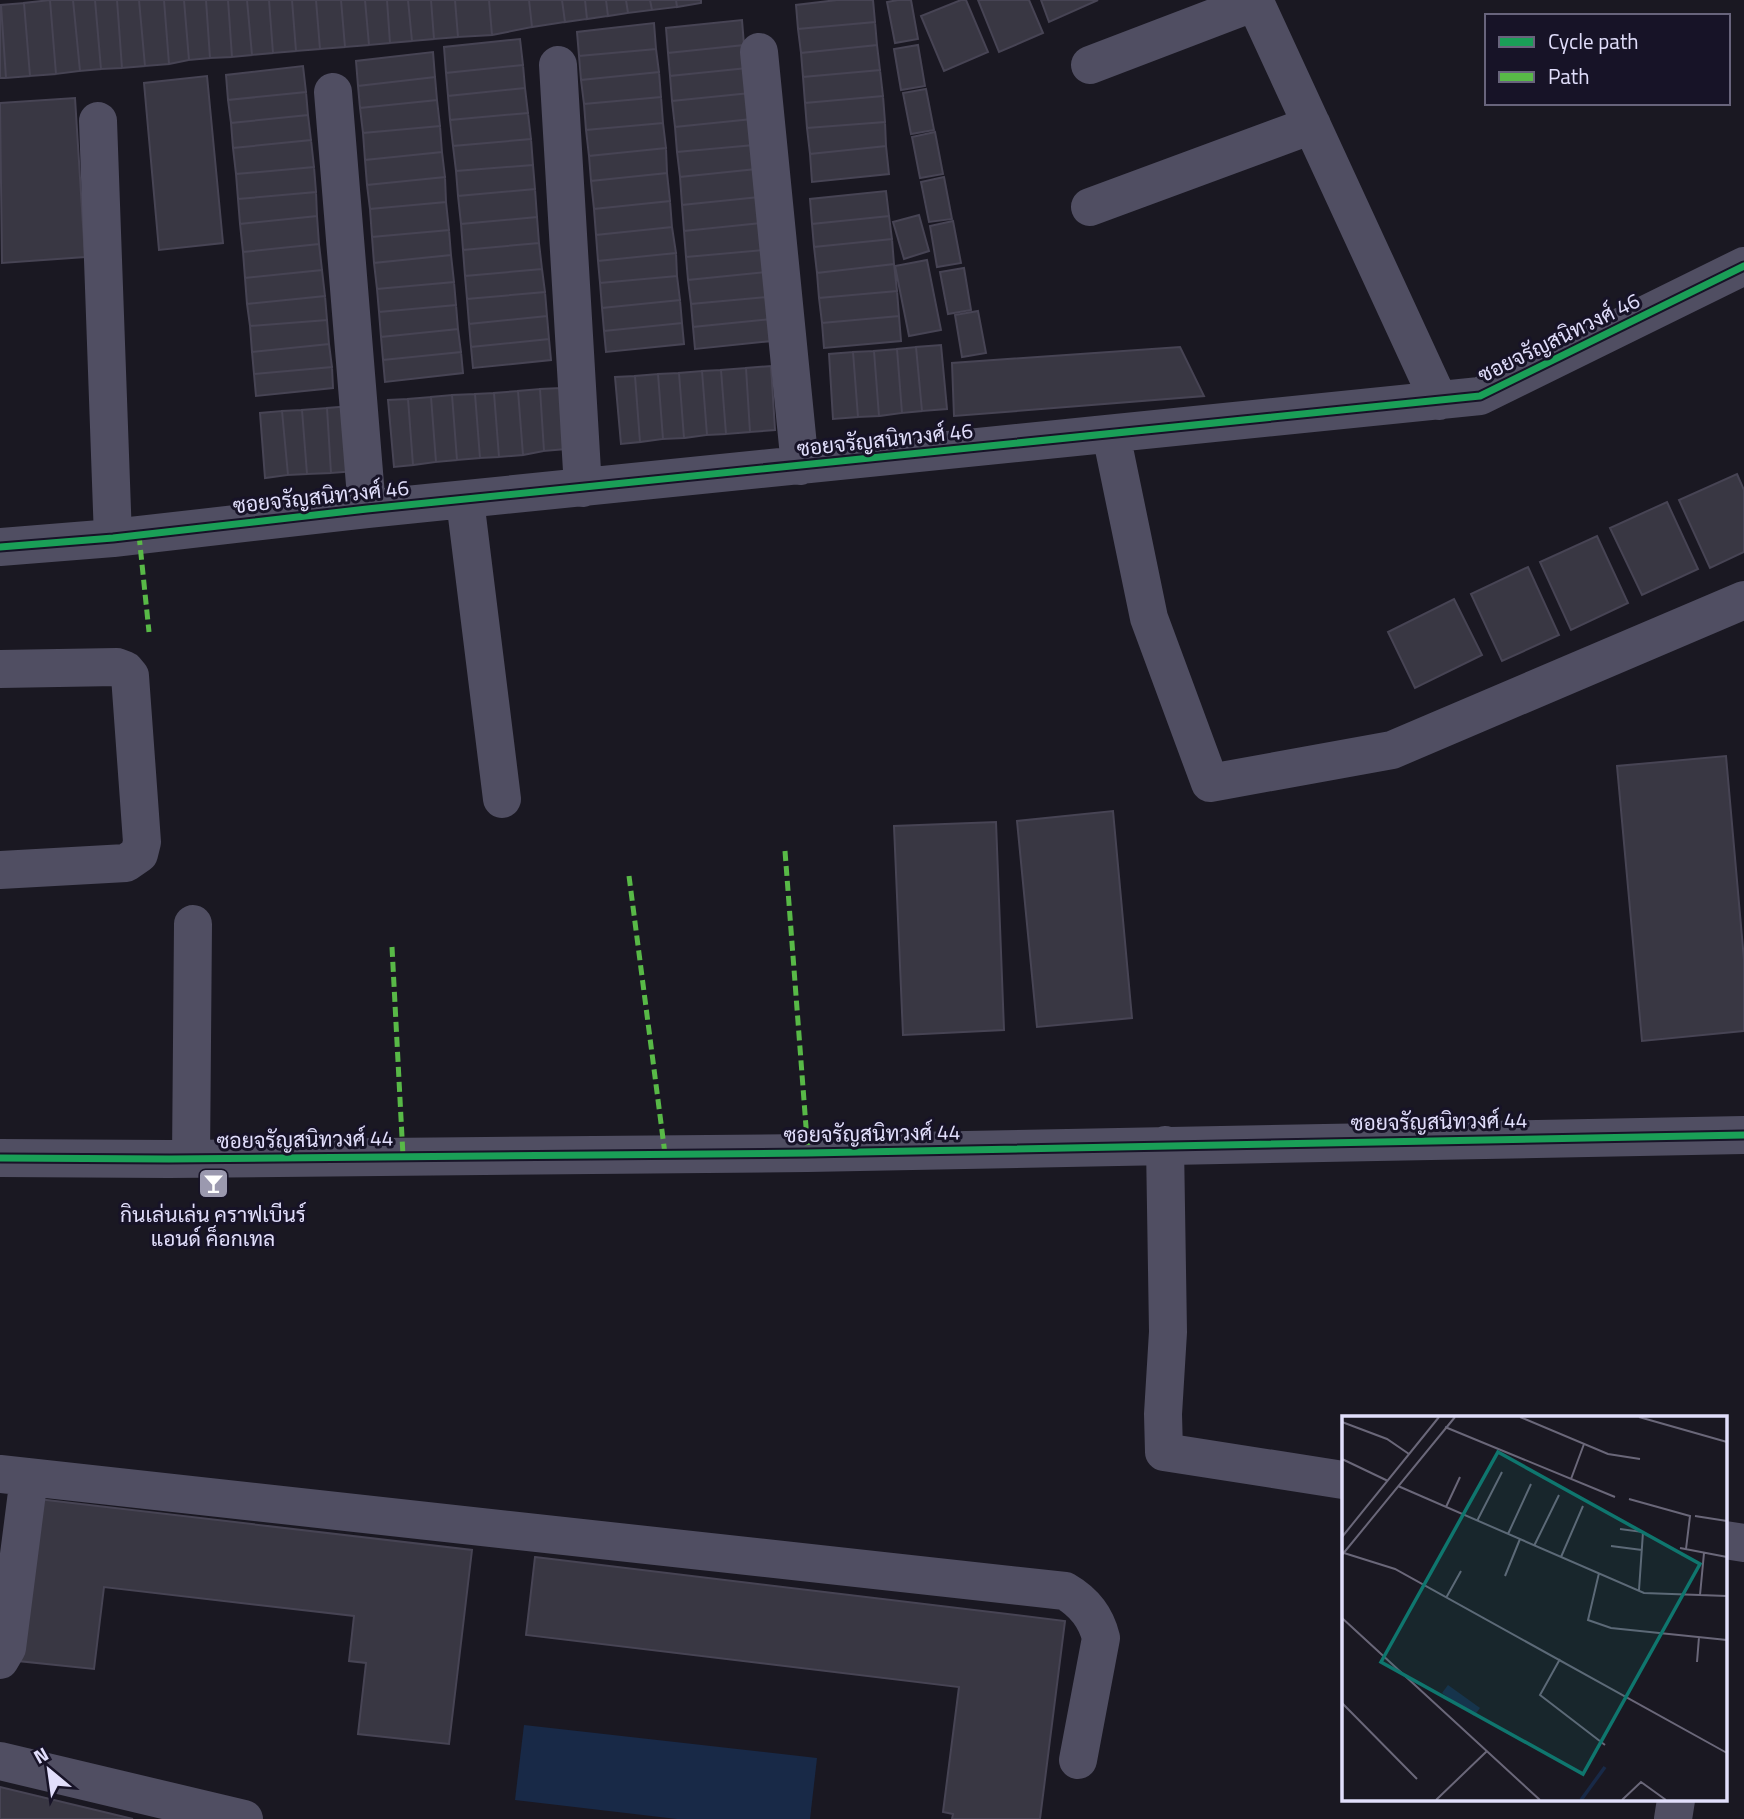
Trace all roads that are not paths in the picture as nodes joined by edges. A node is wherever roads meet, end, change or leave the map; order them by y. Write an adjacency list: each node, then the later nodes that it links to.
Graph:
1 (759, 52): 11 (street)
2 (558, 65): 12 (street)
3 (1090, 65): 6 (street)
4 (333, 92): 14 (street)
5 (98, 121): 15 (street)
6 (1312, 125): 7 (street); 9 (street)
7 (1090, 207)
8 (1744, 266): 9 (street, ซอยจรัญสนิทวงศ์ 46)
9 (1439, 401): 10 (street, ซอยจรัญสนิทวงศ์ 46)
10 (1111, 434): 11 (street, ซอยจรัญสนิทวงศ์ 46); 17 (street)
11 (800, 466): 12 (street, ซอยจรัญสนิทวงศ์ 46)
12 (583, 488): 13 (street, ซอยจรัญสนิทวงศ์ 46)
13 (465, 500): 14 (street, ซอยจรัญสนิทวงศ์ 46); 19 (street)
14 (367, 509): 15 (street, ซอยจรัญสนิทวงศ์ 46)
15 (113, 538): 16 (street, ซอยจรัญสนิทวงศ์ 46)
16 (0, 547)
17 (1744, 600)
18 (0, 669): 20 (street)
19 (502, 799)
20 (0, 870)
21 (193, 924): 25 (street)
22 (1744, 1135): 23 (street, ซอยจรัญสนิทวงศ์ 44)
23 (1165, 1145): 25 (street, ซอยจรัญสนิทวงศ์ 44); 27 (street)
24 (0, 1158): 25 (street, ซอยจรัญสนิทวงศ์ 44)
25 (191, 1159)
26 (14, 1475): 30 (street); 31 (street)
27 (1342, 1480)
28 (1726, 1540): 29 (street)
29 (1744, 1543)
30 (0, 1660)
31 (1078, 1760)
32 (0, 1761): 34 (street)
33 (1676, 1801): 35 (street)
34 (244, 1819)
35 (1673, 1819)

